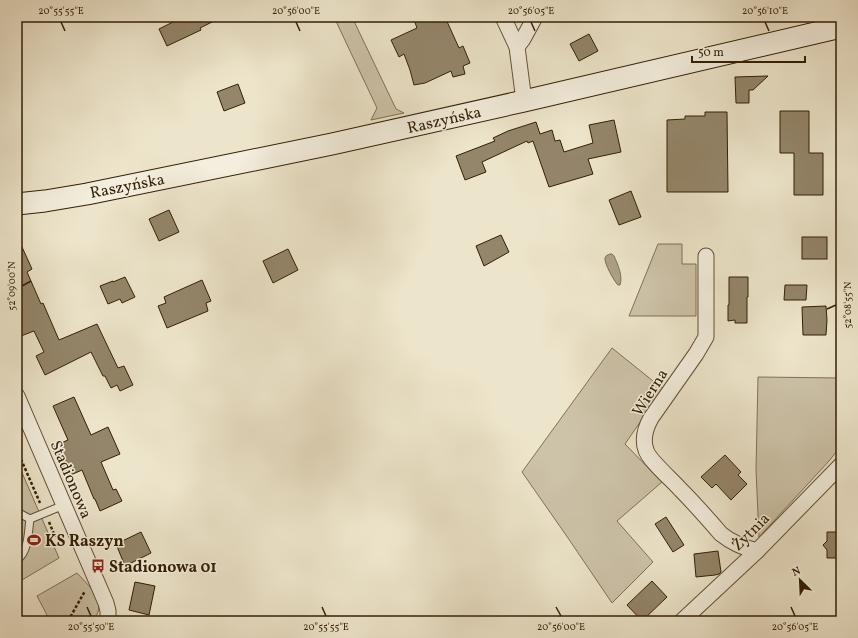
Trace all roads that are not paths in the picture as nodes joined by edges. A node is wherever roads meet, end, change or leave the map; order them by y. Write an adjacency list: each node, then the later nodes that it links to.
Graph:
1 (503, 17): 4 (street)
2 (535, 17): 4 (street)
3 (841, 27): 5 (street, Raszyńska)
4 (517, 47): 5 (street)
5 (524, 101): 6 (street, Raszyńska)
6 (45, 201): 7 (street, Raszyńska); 8 (street, Raszyńska)
7 (17, 204)
8 (17, 211)
9 (706, 256): 15 (street, Wierna)
10 (17, 396): 12 (street, Stadionowa)
11 (841, 464): 15 (street, Żytnia)
12 (64, 505): 14 (lane); 17 (street, Stadionowa)
13 (17, 512): 14 (lane)
14 (30, 519): 16 (lane)
15 (756, 551): 18 (street, Żytnia)
16 (17, 560)
17 (108, 621)
18 (682, 621)

